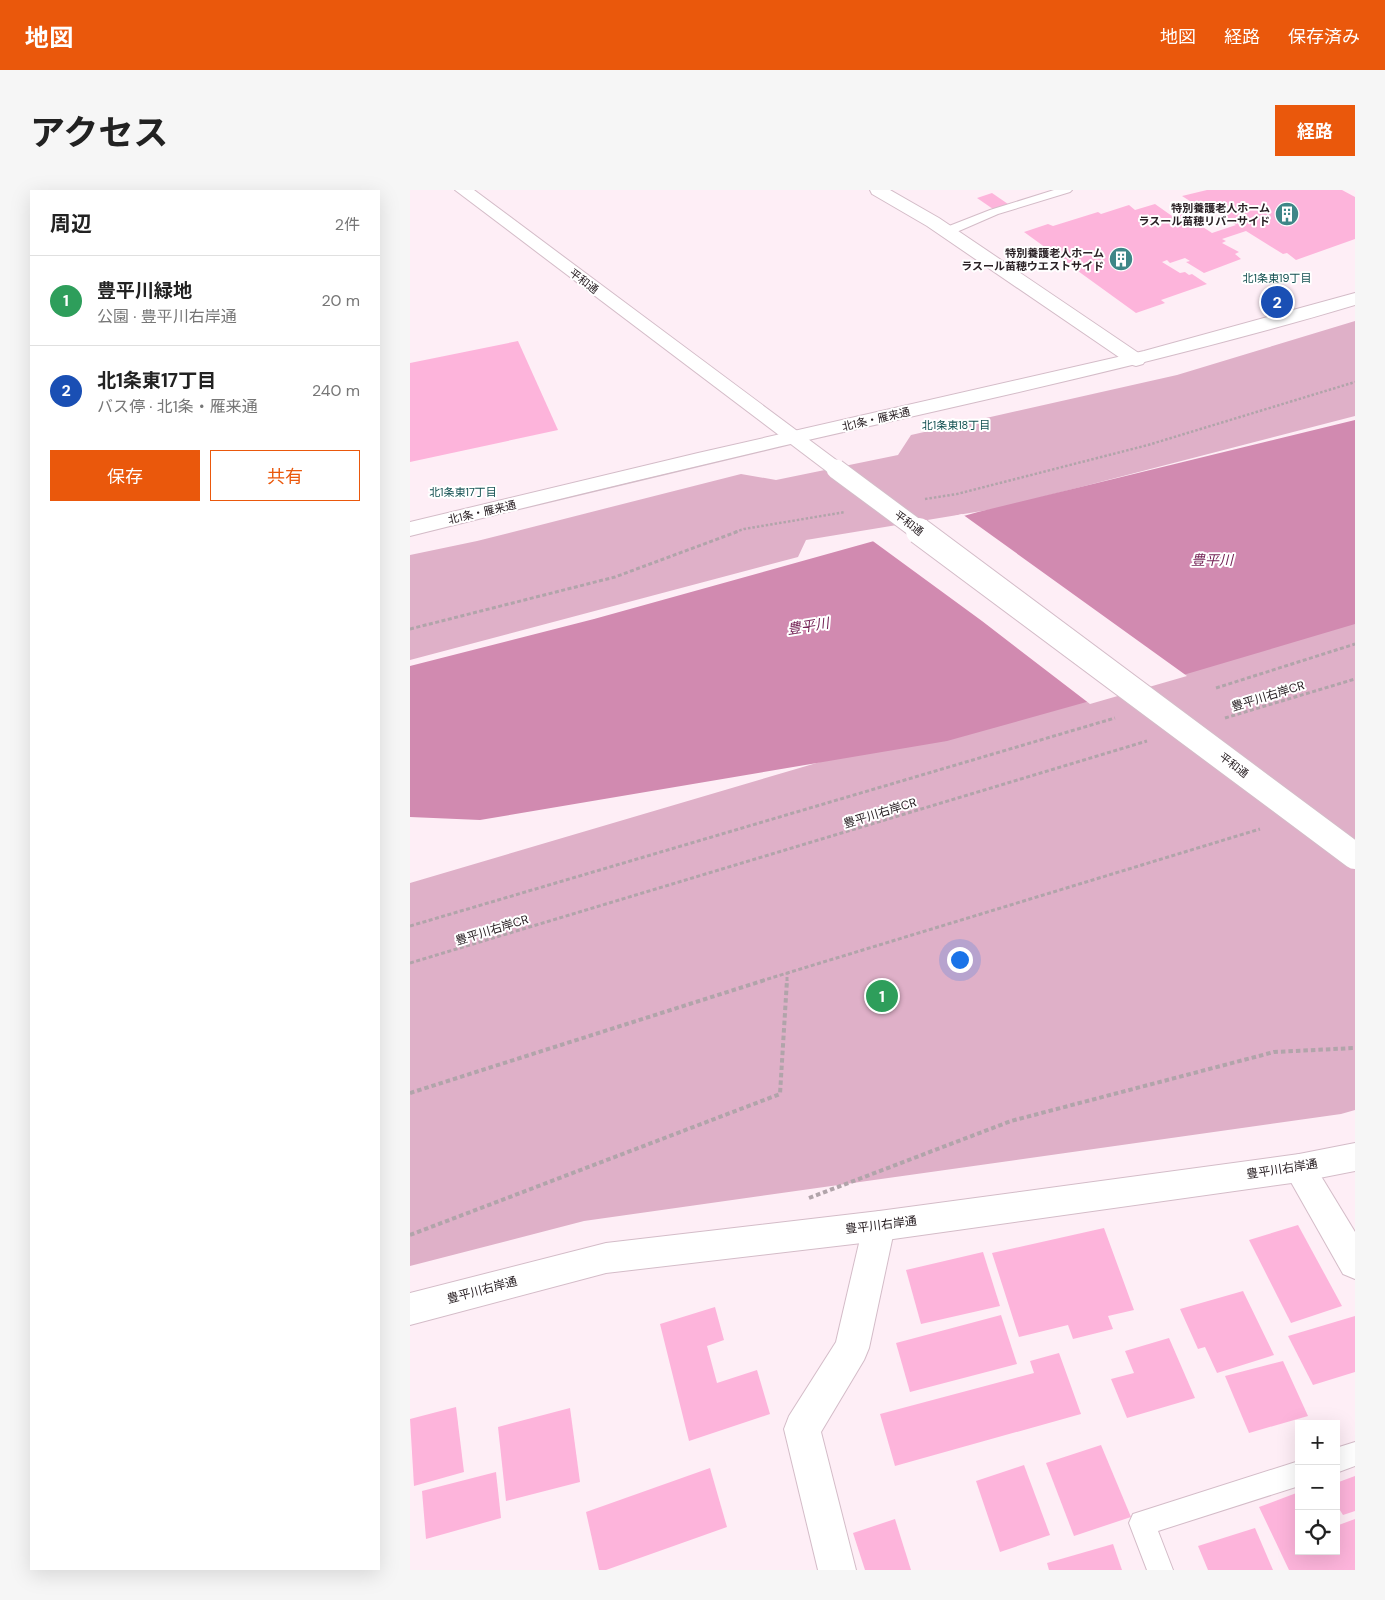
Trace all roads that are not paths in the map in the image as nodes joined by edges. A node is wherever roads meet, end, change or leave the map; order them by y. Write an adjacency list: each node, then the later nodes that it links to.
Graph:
1 (463, 190): 7 (main road, 平和通)
2 (878, 190): 6 (main road)
3 (1066, 190): 4 (lane)
4 (948, 231)
5 (1350, 300): 6 (main road, 北1条・雁来通)
6 (1136, 360): 7 (main road, 北1条・雁来通)
7 (792, 438): 8 (main road, 北1条・雁来通); 9 (main road, 平和通, bridge)
8 (410, 529)
9 (1355, 856)
10 (1355, 1157): 11 (main road, 豊平川右岸通)
11 (1299, 1168): 12 (main road, 豊平川右岸通); 13 (main road)
12 (879, 1226): 14 (main road, 豊平川右岸通); 18 (main road)
13 (1355, 1263)
14 (410, 1309)
15 (1355, 1454): 16 (lane)
16 (1340, 1459)
17 (1295, 1474): 19 (lane)
18 (837, 1570)
19 (1160, 1570)

